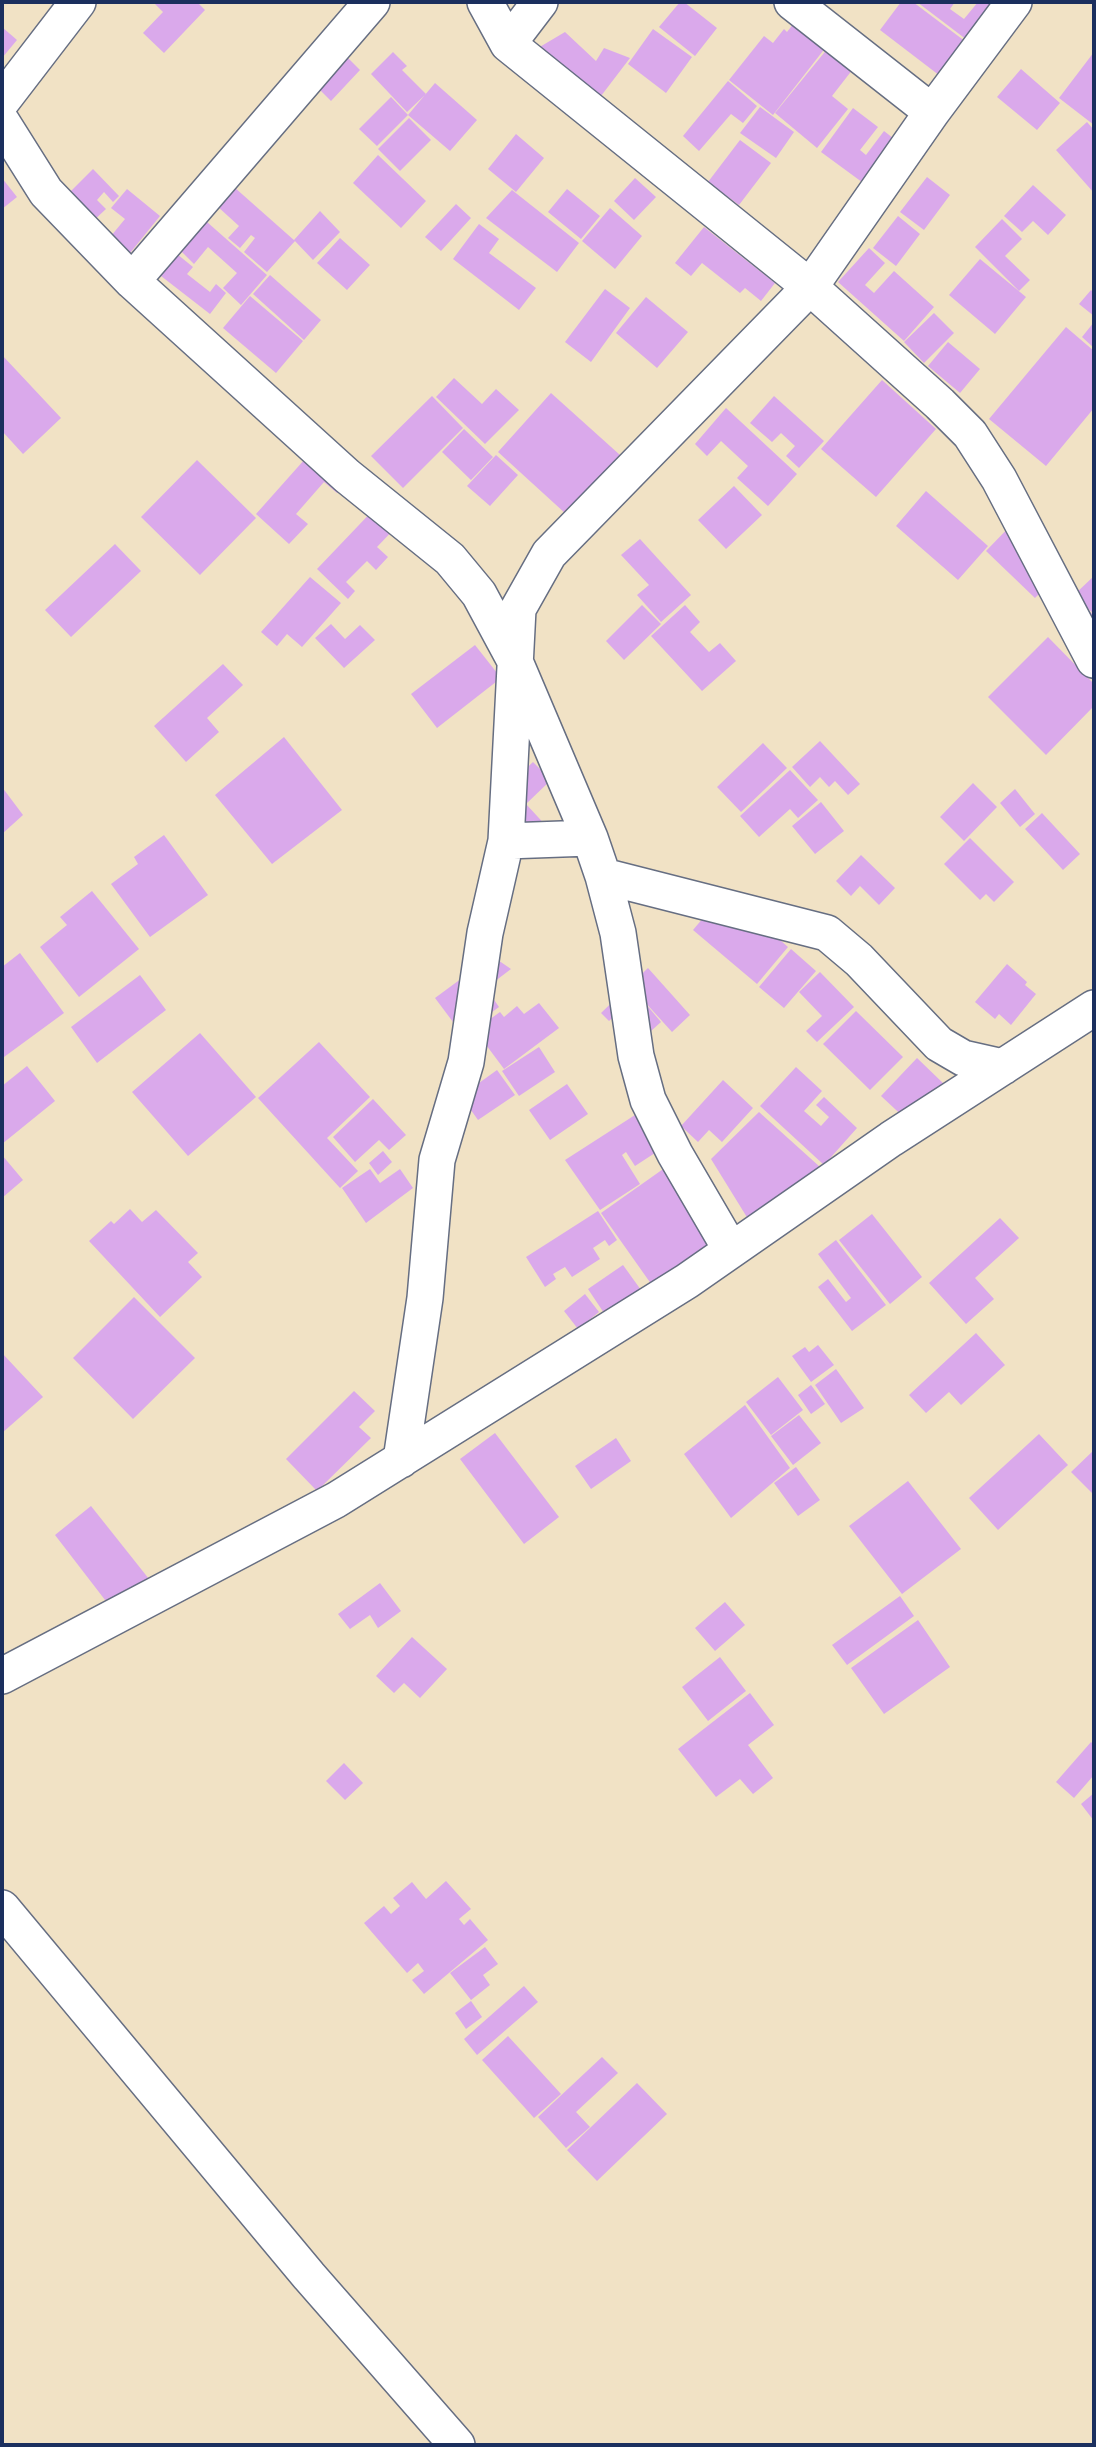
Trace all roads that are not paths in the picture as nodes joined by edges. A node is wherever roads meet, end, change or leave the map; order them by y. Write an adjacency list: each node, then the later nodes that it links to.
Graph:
1 (78, 2): 8 (street)
2 (372, 2): 11 (street)
3 (485, 2): 7 (street)
4 (540, 2): 7 (street)
5 (792, 2): 9 (street)
6 (1014, 2): 9 (street)
7 (508, 44): 12 (street)
8 (2, 102)
9 (932, 112): 12 (street)
10 (2, 122): 11 (street)
11 (132, 281): 13 (street)
12 (810, 287): 13 (street); 14 (street)
13 (514, 659): 15 (street); 16 (street)
14 (1094, 660)
15 (590, 838): 16 (street); 17 (street)
16 (506, 841): 21 (street)
17 (603, 876): 19 (street); 20 (street)
18 (1094, 1008): 19 (street)
19 (1003, 1067): 20 (street)
20 (732, 1250): 21 (street)
21 (401, 1460): 22 (street)
22 (2, 1676)
23 (2, 1908): 24 (street)
24 (457, 2445)

